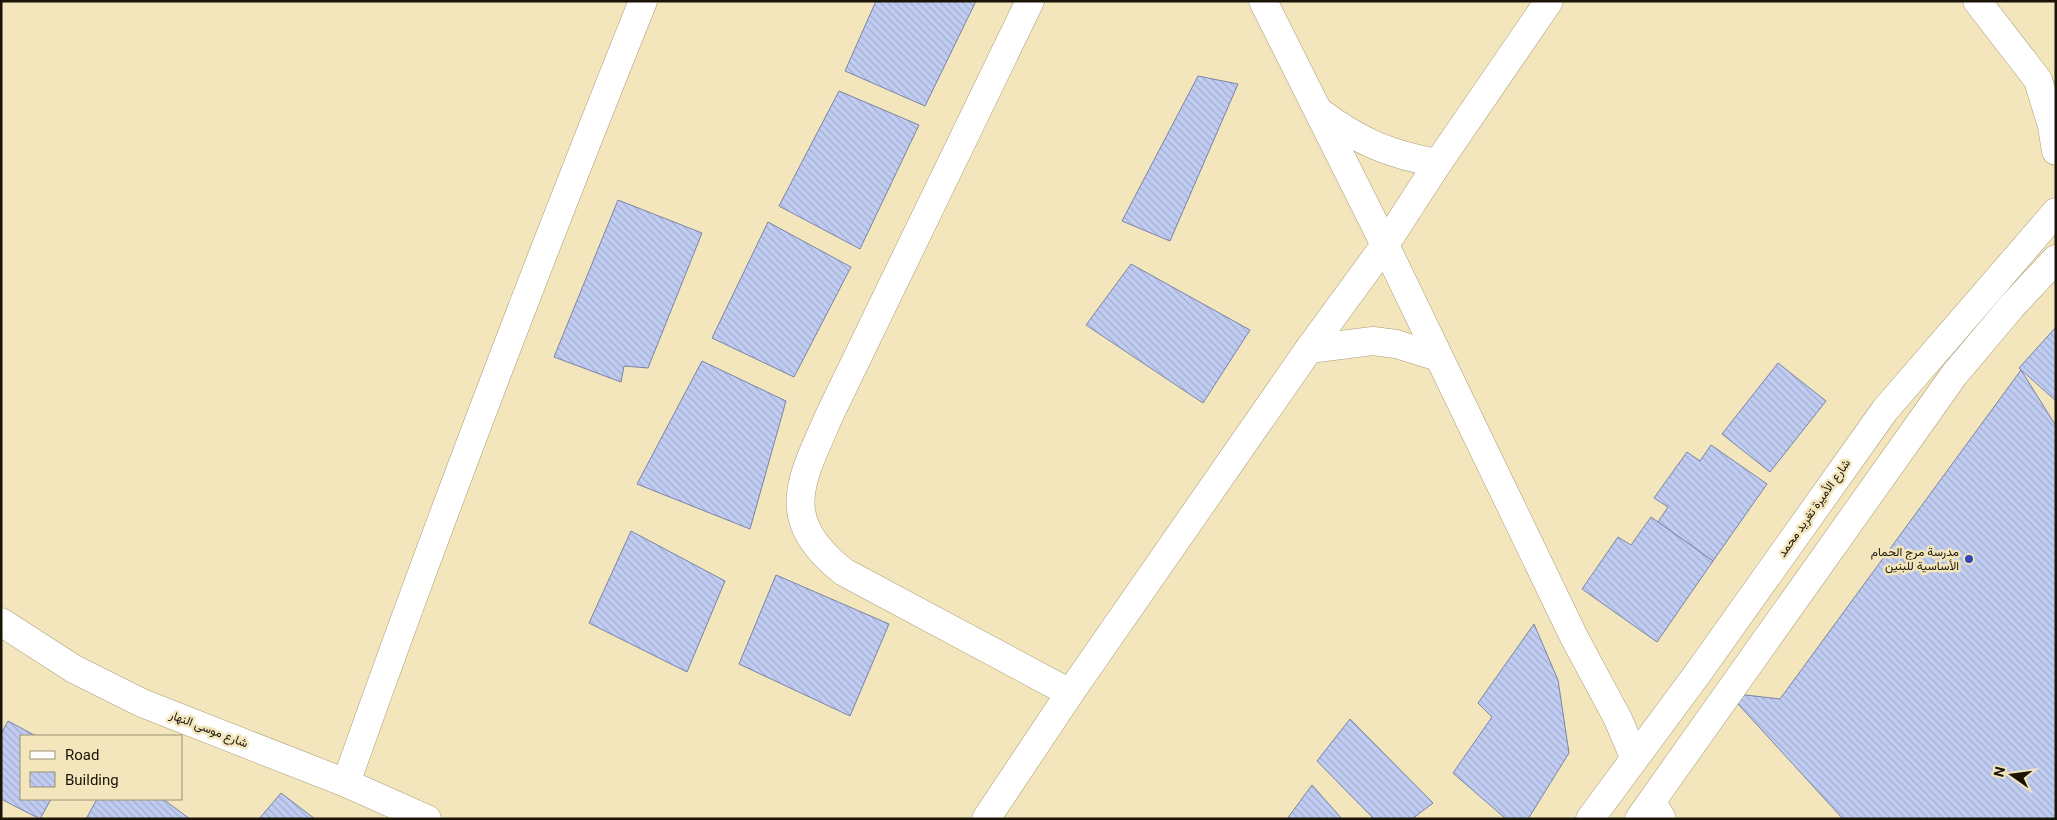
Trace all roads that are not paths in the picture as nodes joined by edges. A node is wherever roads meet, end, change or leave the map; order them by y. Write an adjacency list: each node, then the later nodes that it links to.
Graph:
1 (643, 1): 19 (street)
2 (1030, 1): 17 (street)
3 (1263, 1): 7 (street)
4 (1549, 1): 9 (street)
5 (1977, 1): 6 (street)
6 (2047, 84): 8 (street)
7 (1320, 112): 9 (street); 12 (street)
8 (2056, 151)
9 (1438, 163): 12 (street)
10 (2056, 202): 11 (street)
11 (2056, 212): 18 (street, شارع الأميرة تغريد محمد)
12 (1385, 246): 14 (street); 15 (street)
13 (2056, 259): 20 (street)
14 (1309, 349): 15 (street); 17 (street)
15 (1438, 357): 18 (street)
16 (1, 622): 19 (street, شارع موسى النهار)
17 (1070, 693): 22 (street)
18 (1634, 757): 23 (street, شارع الأميرة تغريد محمد)
19 (346, 783): 21 (street, شارع موسى النهار)
20 (1651, 813)
21 (427, 819)
22 (986, 819)
23 (1590, 819)

